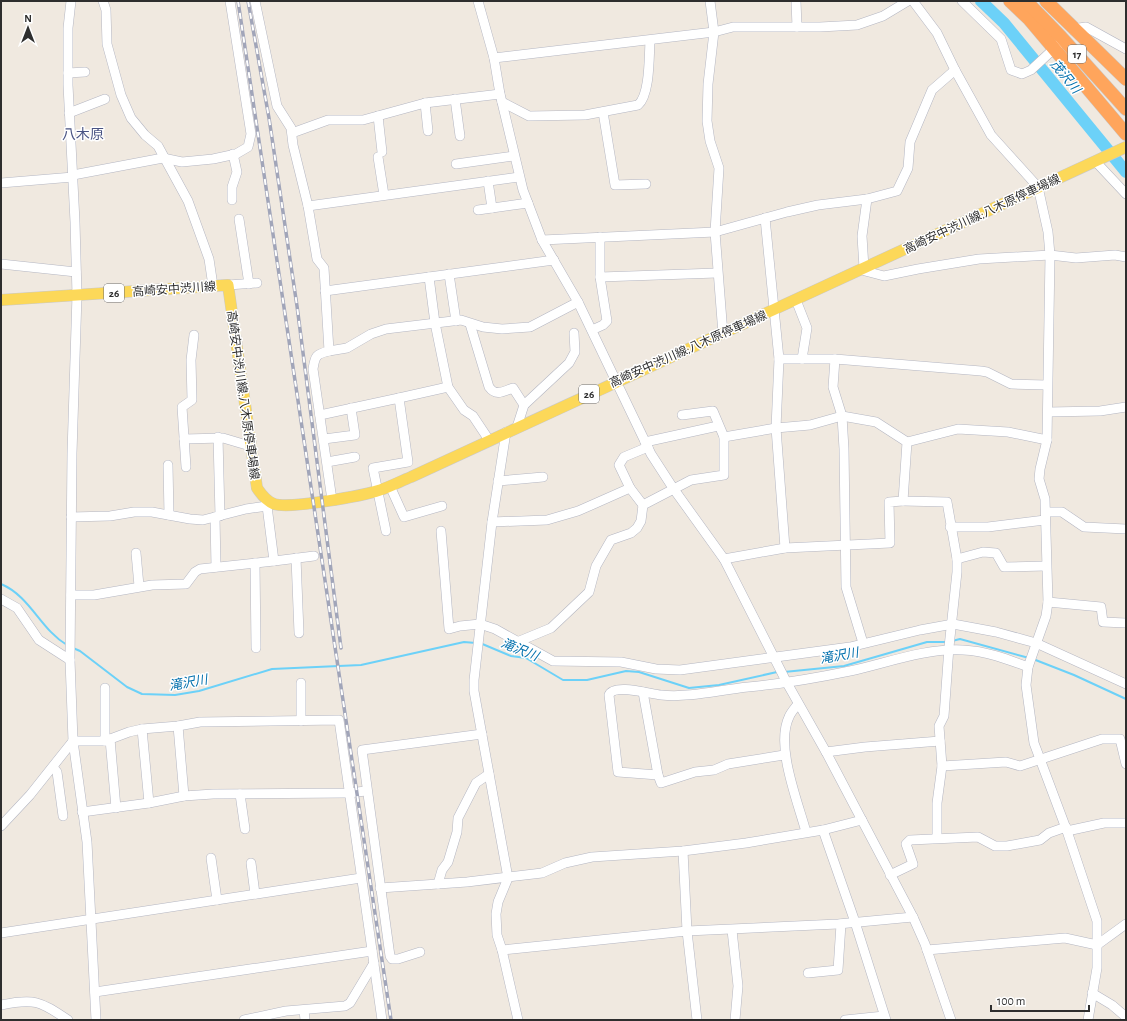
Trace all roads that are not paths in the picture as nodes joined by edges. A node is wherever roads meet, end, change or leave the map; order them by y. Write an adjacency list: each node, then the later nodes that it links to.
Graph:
1 (71, 1): 22 (street)
2 (103, 1): 40 (street)
3 (230, 1): 38 (street)
4 (255, 1): 34 (street)
5 (478, 1): 20 (street)
6 (710, 1): 16 (street)
7 (796, 1): 14 (street)
8 (908, 1): 14 (street)
9 (913, 1): 21 (street)
10 (962, 1): 18 (street)
11 (1010, 1): 18 (highway, 17)
12 (1026, 1): 29 (highway, 17)
13 (1046, 1): 15 (highway, 17)
14 (797, 27): 16 (street)
15 (1075, 30): 19 (street); 24 (highway, 17)
16 (714, 32): 17 (street); 59 (street)
17 (650, 41): 20 (street); 30 (street)
18 (1054, 49): 35 (highway, 17)
19 (1126, 49)
20 (494, 58): 25 (street)
21 (955, 70): 48 (street); 51 (street)
22 (68, 72): 23 (street); 31 (street)
23 (85, 72)
24 (1126, 79)
25 (501, 98): 27 (street); 30 (street); 39 (street)
26 (105, 99): 31 (street)
27 (455, 99): 28 (street); 36 (street)
28 (425, 103): 32 (street); 33 (street)
29 (1126, 109)
30 (603, 112): 47 (street)
31 (70, 113): 43 (street)
32 (378, 116): 34 (street); 50 (street)
33 (428, 131)
34 (292, 133): 54 (street)
35 (1126, 134)
36 (460, 136)
37 (1123, 149): 41 (main road, 26)
38 (233, 154): 40 (street); 52 (street)
39 (514, 156): 42 (street); 44 (street)
40 (163, 158): 43 (street); 73 (street)
41 (1100, 160): 48 (main road, 高崎安中渋川線;八木原停車場線 / 26); 49 (street)
42 (456, 164)
43 (73, 176): 46 (street); 67 (street)
44 (519, 177): 45 (street); 53 (street)
45 (488, 181): 50 (street); 55 (street)
46 (1, 182)
47 (646, 184)
48 (1038, 187): 62 (street); 66 (main road, 高崎安中渋川線;八木原停車場線 / 26)
49 (1126, 194)
50 (384, 196): 54 (street)
51 (867, 199): 57 (street); 66 (street)
52 (232, 200)
53 (528, 203): 55 (street); 61 (street)
54 (308, 206): 74 (street)
55 (492, 208): 56 (street)
56 (478, 210)
57 (765, 218): 59 (street); 79 (street)
58 (239, 219): 72 (street)
59 (715, 232): 60 (street); 68 (street)
60 (600, 237): 61 (street); 71 (street)
61 (542, 240): 64 (street)
62 (1050, 255): 63 (street); 66 (street); 92 (street)
63 (1126, 257)
64 (554, 260): 69 (street); 78 (street)
65 (1, 264): 67 (street)
66 (864, 268): 77 (main road, 高崎安中渋川線;八木原停車場線 / 26)
67 (76, 272): 75 (street)
68 (718, 273): 71 (street); 85 (street)
69 (449, 274): 70 (street); 80 (street)
70 (429, 277): 74 (street); 81 (street)
71 (600, 277): 83 (street)
72 (228, 285): 73 (main road, 高崎安中渋川線 / 26); 114 (main road, 高崎安中渋川線;八木原停車場線)
73 (213, 286): 75 (main road, 高崎安中渋川線 / 26)
74 (325, 291): 87 (street)
75 (77, 295): 76 (main road, 高崎安中渋川線 / 26); 132 (street)
76 (1, 300)
77 (796, 300): 79 (main road, 高崎安中渋川線;八木原停車場線 / 26); 89 (street)
78 (578, 302): 82 (street); 83 (street)
79 (773, 311): 85 (main road, 高崎安中渋川線;八木原停車場線 / 26); 88 (street)
80 (456, 321): 81 (street); 82 (street)
81 (435, 323): 87 (street); 93 (street)
82 (470, 324): 95 (street)
83 (592, 330): 91 (street)
84 (574, 333): 95 (street)
85 (723, 334): 91 (main road, 高崎安中渋川線;八木原停車場線 / 26)
86 (194, 335): 108 (street)
87 (329, 351): 99 (street)
88 (779, 359): 89 (street); 104 (street)
89 (802, 359): 90 (street)
90 (835, 359): 92 (street); 101 (street)
91 (617, 381): 103 (main road, 高崎安中渋川線;八木原停車場線 / 26); 113 (street)
92 (1048, 385): 98 (street)
93 (448, 387): 94 (street); 110 (street)
94 (399, 398): 97 (street); 124 (street)
95 (524, 405): 103 (street)
96 (1126, 406): 98 (street)
97 (351, 408): 99 (street); 109 (street)
98 (1048, 412): 111 (street)
99 (320, 414): 109 (street)
100 (682, 415): 102 (street)
101 (842, 416): 104 (street); 112 (street); 139 (street)
102 (718, 426): 107 (street); 113 (street)
103 (517, 427): 105 (main road, 高崎安中渋川線;八木原停車場線 / 26)
104 (776, 428): 107 (street); 140 (street)
105 (506, 432): 110 (main road, 高崎安中渋川線;八木原停車場線 / 26); 120 (street)
106 (218, 437): 108 (street); 114 (street); 133 (street)
107 (724, 437): 123 (street)
108 (184, 439): 118 (street)
109 (324, 439): 116 (street)
110 (489, 440): 121 (main road, 高崎安中渋川線;八木原停車場線 / 26)
111 (1047, 440): 112 (street); 131 (street)
112 (907, 442): 126 (street)
113 (647, 444): 122 (street); 123 (street)
114 (250, 446): 127 (main road, 高崎安中渋川線;八木原停車場線)
115 (355, 457): 116 (street)
116 (327, 462): 125 (street)
117 (168, 465): 130 (street)
118 (186, 467)
119 (543, 477): 120 (street)
120 (498, 482): 134 (street)
121 (390, 486): 124 (main road, 高崎安中渋川線;八木原停車場線 / 26); 129 (street)
122 (630, 488): 128 (street); 134 (street)
123 (673, 488): 128 (street); 144 (street)
124 (378, 490): 125 (main road, 高崎安中渋川線;八木原停車場線 / 26); 138 (street)
125 (332, 500): 127 (main road, 高崎安中渋川線;八木原停車場線 / 26)
126 (903, 502): 135 (street); 139 (street)
127 (268, 504): 133 (street); 146 (street)
128 (643, 505): 158 (street)
129 (442, 506)
130 (169, 514): 132 (street); 133 (street)
131 (1045, 516): 135 (street); 136 (street); 148 (street)
132 (71, 517): 151 (street)
133 (217, 517): 149 (street)
134 (492, 522): 155 (street)
135 (950, 527): 145 (street)
136 (1126, 529)
137 (441, 530): 155 (street)
138 (386, 531)
139 (844, 545): 140 (street); 159 (street)
140 (785, 548): 144 (street)
141 (136, 553): 150 (street)
142 (314, 556): 143 (street)
143 (296, 558): 146 (street); 157 (street)
144 (724, 558): 163 (street)
145 (956, 559): 148 (street); 156 (street)
146 (274, 561): 147 (street)
147 (255, 563): 149 (street); 161 (street)
148 (1046, 566): 153 (street)
149 (216, 567): 150 (street)
150 (139, 586): 151 (street)
151 (71, 595): 164 (street)
152 (1, 600): 164 (street)
153 (1048, 602): 154 (street); 160 (street)
154 (1126, 623)
155 (480, 624): 158 (street); 175 (street)
156 (953, 624): 159 (street); 160 (street); 162 (street)
157 (299, 633)
158 (517, 642): 163 (street)
159 (863, 643): 163 (street)
160 (1034, 646): 165 (street); 168 (street)
161 (256, 648)
162 (949, 648): 165 (street); 167 (street); 177 (street)
163 (775, 658): 167 (street)
164 (70, 660): 178 (street)
165 (1028, 665): 181 (street)
166 (301, 683): 172 (street)
167 (786, 683): 170 (street); 171 (street)
168 (1126, 684)
169 (105, 688): 176 (street)
170 (643, 692): 186 (street); 186 (street)
171 (798, 704): 179 (street); 180 (street)
172 (301, 721): 173 (street); 188 (street)
173 (178, 726): 174 (street); 190 (street)
174 (142, 729): 176 (street); 191 (street)
175 (482, 734): 185 (street); 187 (street)
176 (108, 740): 178 (street); 192 (street)
177 (940, 740): 179 (street); 183 (street)
178 (73, 741): 184 (street); 193 (street)
179 (826, 752): 195 (street)
180 (784, 755): 186 (street); 201 (street)
181 (1040, 760): 182 (street); 183 (street); 199 (street)
182 (1126, 764)
183 (942, 766): 202 (street)
184 (52, 767): 194 (street); 197 (street)
185 (489, 774): 208 (street); 209 (street)
186 (658, 775)
187 (366, 791): 188 (street); 210 (street)
188 (348, 793): 189 (street); 207 (street)
189 (240, 794): 190 (street); 198 (street)
190 (184, 796): 191 (street)
191 (149, 803): 192 (street)
192 (116, 808): 193 (street)
193 (82, 812): 214 (street)
194 (63, 816)
195 (862, 820): 200 (street); 206 (street)
196 (1126, 823): 199 (street)
197 (1, 826)
198 (245, 829)
199 (1066, 829): 202 (street); 221 (street)
200 (823, 830): 201 (street); 215 (street)
201 (806, 832): 203 (street)
202 (937, 838): 206 (street)
203 (683, 851): 208 (street); 218 (street)
204 (211, 858): 212 (street)
205 (251, 863): 211 (street)
206 (890, 875): 213 (street)
207 (361, 878): 211 (street); 224 (street)
208 (508, 878): 209 (street); 222 (street)
209 (438, 884): 210 (street)
210 (380, 888): 225 (street)
211 (255, 894): 212 (street)
212 (217, 900): 214 (street)
213 (913, 917): 215 (street); 223 (street)
214 (91, 920): 220 (street); 228 (street)
215 (855, 922): 216 (street); 233 (street)
216 (841, 924): 219 (street); 227 (street)
217 (1126, 924): 221 (street)
218 (687, 930): 219 (street); 222 (street); 240 (street)
219 (732, 930): 241 (street)
220 (1, 933)
221 (1097, 945): 223 (street); 229 (street)
222 (502, 950): 239 (street)
223 (927, 950): 243 (street)
224 (372, 951): 226 (street); 228 (street)
225 (420, 952)
226 (374, 963): 231 (street); 238 (street)
227 (808, 973)
228 (95, 992): 235 (street)
229 (1092, 992): 232 (street); 244 (street)
230 (1, 1005): 234 (street)
231 (304, 1010): 236 (street); 237 (street)
232 (1126, 1017)
233 (885, 1018): 242 (street)
234 (68, 1020)
235 (96, 1020)
236 (244, 1020)
237 (305, 1020)
238 (382, 1020)
239 (518, 1020)
240 (697, 1020)
241 (735, 1020)
242 (845, 1020)
243 (951, 1020)
244 (1088, 1020)

